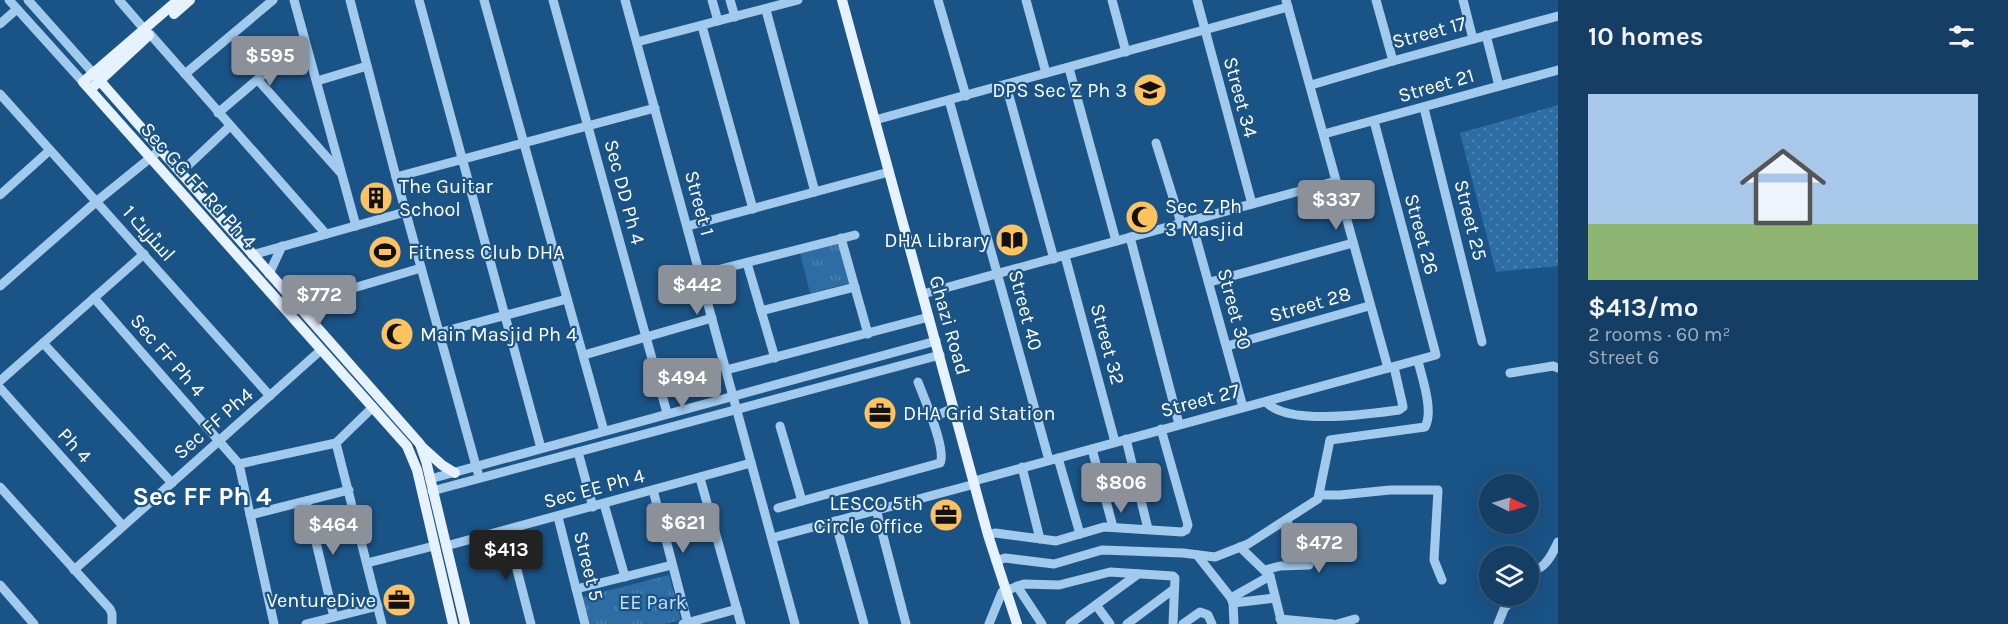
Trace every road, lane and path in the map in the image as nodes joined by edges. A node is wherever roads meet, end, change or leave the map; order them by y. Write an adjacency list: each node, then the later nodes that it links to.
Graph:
1 (9, 0): 25 (street, Sec GG FF Rd Ph 4)
2 (28, 0): 44 (street)
3 (119, 0): 32 (street)
4 (178, 0): 32 (main road)
5 (190, 0): 32 (main road)
6 (273, 0): 43 (street)
7 (294, 0): 35 (street)
8 (350, 0): 39 (street)
9 (419, 0): 68 (street)
10 (484, 0): 64 (street)
11 (553, 0): 61 (street, Sec DD Ph 4)
12 (626, 0): 36 (street, Street 1)
13 (712, 0): 28 (street)
14 (730, 0): 27 (street)
15 (798, 0): 24 (street)
16 (842, 0): 59 (main road, Ghazi Road)
17 (938, 0): 52 (street)
18 (1026, 0): 42 (street)
19 (1112, 0): 37 (street)
20 (1197, 0): 31 (street, Street 34)
21 (1376, 0): 38 (street)
22 (1462, 0): 34 (street)
23 (1287, 3): 31 (street); 48 (street)
24 (763, 6): 27 (street); 74 (street)
25 (17, 9): 29 (street); 49 (street, Sec GG FF Rd Ph 4)
26 (1558, 16): 33 (street, Street 17)
27 (735, 17): 28 (street)
28 (718, 21): 30 (street)
29 (0, 24)
30 (702, 26): 36 (street); 78 (street)
31 (1204, 30): 37 (street); 77 (street, Street 34)
32 (148, 32): 43 (street); 44 (main road)
33 (1486, 35): 34 (street, Street 17); 50 (street)
34 (1473, 39): 38 (street, Street 17)
35 (304, 40): 45 (street); 46 (street)
36 (637, 42): 55 (street, Street 1)
37 (1126, 52): 40 (street)
38 (1393, 61): 48 (street, Street 17)
39 (367, 66): 46 (street); 72 (street)
40 (1069, 68): 42 (street); 88 (street)
41 (1558, 70): 50 (street, Street 21)
42 (1046, 73): 47 (street)
43 (185, 74): 58 (street)
44 (96, 77): 49 (main road); 67 (main road)
45 (258, 80): 58 (street); 70 (street)
46 (316, 81): 70 (street)
47 (1006, 85): 52 (street); 94 (street)
48 (1311, 85): 63 (street)
49 (87, 86): 67 (main road, Sec GG FF Rd Ph 4)
50 (1499, 86): 56 (street, Street 21)
51 (0, 94): 54 (street, اسٹریٹ 1)
52 (966, 96): 53 (street)
53 (949, 100): 59 (street); 97 (street, Street 40)
54 (8, 103): 57 (street); 66 (street, اسٹریٹ 1)
55 (656, 108): 61 (street, Sec DD Ph 4); 83 (street, Street 1)
56 (1424, 108): 60 (street, Street 21); 116 (street, Street 25)
57 (0, 110)
58 (218, 113): 62 (street)
59 (875, 120): 71 (main road, Ghazi Road)
60 (1374, 121): 63 (street, Street 21); 122 (street, Street 26)
61 (588, 125): 64 (street, Sec DD Ph 4); 114 (street, Sec DD Ph 4)
62 (230, 126): 69 (street); 84 (street)
63 (1324, 134): 73 (street)
64 (524, 142): 68 (street, Sec DD Ph 4); 105 (street)
65 (1156, 143): 81 (street)
66 (50, 150): 75 (street); 76 (street, اسٹریٹ 1)
67 (155, 154): 69 (main road); 76 (street); 99 (main road, Sec GG FF Rd Ph 4)
68 (462, 158): 72 (street, Sec DD Ph 4); 109 (street)
69 (180, 172): 92 (main road)
70 (340, 172): 82 (street)
71 (889, 172): 74 (street); 103 (main road, Ghazi Road)
72 (396, 177): 79 (street)
73 (1336, 181): 77 (street); 89 (street)
74 (815, 192): 78 (street)
75 (0, 195)
76 (97, 201): 91 (street, اسٹریٹ 1); 101 (street)
77 (1252, 204): 80 (street)
78 (753, 209): 83 (street)
79 (405, 212): 82 (street); 96 (street)
80 (1191, 220): 81 (street); 100 (street, Street 30)
81 (1181, 223): 86 (street)
82 (356, 226): 84 (street)
83 (688, 226): 98 (street, Street 1)
84 (326, 234): 90 (street)
85 (855, 235): 87 (street)
86 (1130, 237): 88 (street); 141 (street)
87 (841, 238): 95 (street); 102 (street)
88 (1116, 241): 93 (street)
89 (1353, 243): 100 (street); 107 (street)
90 (282, 246): 92 (street); 99 (street)
91 (144, 254): 104 (street); 133 (street, اسٹریٹ 1)
92 (252, 255): 99 (main road)
93 (1065, 256): 94 (street); 147 (street, Street 32)
94 (1054, 259): 97 (street)
95 (747, 262): 98 (street); 108 (street)
96 (421, 268): 106 (street); 112 (street)
97 (997, 272): 103 (street); 153 (street, Street 40)
98 (701, 274): 111 (street, Street 1)
99 (268, 279): 106 (main road); 119 (main road, Sec GG FF Rd Ph 4)
100 (1210, 282): 118 (street, Street 30)
101 (0, 286)
102 (855, 287): 108 (street); 113 (street)
103 (923, 294): 110 (main road, Ghazi Road)
104 (94, 298): 117 (street); 146 (street, Sec FF Ph 4)
105 (567, 299): 109 (street); 120 (street)
106 (296, 305): 149 (main road)
107 (1369, 306): 118 (street, Street 28); 125 (street)
108 (761, 311): 123 (street)
109 (505, 315): 112 (street); 150 (street)
110 (928, 317): 113 (street); 115 (main road, Ghazi Road)
111 (712, 318): 114 (street); 127 (street, Street 1)
112 (438, 333): 156 (street)
113 (868, 334): 123 (street)
114 (645, 338): 120 (street); 139 (street, Sec DD Ph 4)
115 (936, 341): 121 (main road, Ghazi Road); 132 (street)
116 (1482, 342)
117 (43, 343): 129 (street); 163 (street)
118 (1227, 346): 136 (street, Street 30)
119 (321, 350): 133 (street, Sec FF Ph4); 135 (main road, Sec GG FF Rd Ph 4)
120 (584, 355): 144 (street)
121 (940, 355): 137 (main road, Ghazi Road); 138 (street)
122 (1436, 355): 124 (street, Street 27)
123 (775, 358): 127 (street)
124 (1418, 361): 125 (street, Street 27); 168 (street)
125 (1391, 368): 134 (street, Street 27); 134 (street)
126 (1558, 368): 128 (street)
127 (726, 370): 132 (street, Street 1)
128 (1510, 373)
129 (0, 381)
130 (918, 382): 140 (street)
131 (0, 388): 179 (street, Ph 4)
132 (733, 395): 138 (street, Street 1); 139 (street)
133 (270, 396): 146 (street, Sec FF Ph4)
134 (1266, 402): 136 (street, Street 27)
135 (373, 407): 148 (street); 188 (main road, Sec GG FF Rd Ph 4)
136 (1243, 407): 141 (street, Street 27)
137 (954, 408): 140 (street); 162 (main road, Ghazi Road)
138 (737, 409): 152 (street); 154 (street, Street 1)
139 (667, 413): 144 (street)
140 (931, 418): 170 (street)
141 (1179, 424): 143 (street, Street 27)
142 (780, 426): 170 (street)
143 (1161, 429): 145 (street, Street 27); 181 (street)
144 (604, 431): 150 (street)
145 (1126, 439): 147 (street, Street 27); 181 (street)
146 (220, 440): 155 (street, Sec FF Ph 4); 163 (street, Sec FF Ph4)
147 (1115, 442): 151 (street, Street 27)
148 (336, 443): 155 (street); 165 (street)
149 (420, 444): 158 (main road); 159 (main road)
150 (541, 448): 156 (street)
151 (1092, 449): 153 (street, Street 27); 180 (street)
152 (578, 452): 161 (street); 172 (street)
153 (1053, 459): 157 (street, Street 27); 183 (street, Street 40)
154 (751, 463): 160 (street, Sec EE Ph 4); 185 (street, Street 1)
155 (239, 464): 175 (street)
156 (476, 467): 158 (street); 161 (street)
157 (1022, 467): 162 (street, Street 27); 186 (street)
158 (455, 473): 159 (street)
159 (430, 478): 166 (main road)
160 (700, 478): 167 (street, Sec EE Ph 4); 211 (street)
161 (479, 479): 166 (street)
162 (974, 482): 174 (street, Street 27); 184 (main road, Ghazi Road)
163 (172, 483): 179 (street, Sec FF Ph4)
164 (0, 487): 196 (street)
165 (349, 490): 169 (street); 193 (street)
166 (432, 490): 189 (main road)
167 (653, 490): 171 (street, Sec EE Ph 4); 194 (street)
168 (1319, 495): 177 (street); 200 (street)
169 (306, 501): 175 (street); 212 (street)
170 (802, 501): 173 (street)
171 (604, 504): 172 (street, Sec EE Ph 4); 199 (street)
172 (593, 507): 176 (street, Sec EE Ph 4)
173 (778, 508)
174 (876, 509): 178 (street, Street 27); 228 (street)
175 (250, 514): 217 (street)
176 (558, 517): 182 (street, Sec EE Ph 4); 203 (street, Street 5)
177 (1286, 520): 190 (street); 197 (street)
178 (835, 521): 185 (street, Street 27); 227 (street)
179 (123, 526): 196 (street, Sec FF Ph4)
180 (1113, 527): 181 (street); 183 (street)
181 (1148, 529)
182 (507, 531): 189 (street, Sec EE Ph 4); 222 (street)
183 (1080, 534): 186 (street)
184 (988, 535): 186 (street); 192 (main road, Ghazi Road)
185 (772, 538): 226 (street, Street 1)
186 (1040, 538)
187 (1558, 542): 195 (street)
188 (434, 546): 193 (street); 220 (main road, Sec GG FF Rd Ph 4)
189 (446, 546): 221 (main road)
190 (1240, 547): 191 (street); 197 (street)
191 (1197, 555): 192 (street); 207 (street)
192 (996, 561): 205 (main road, Ghazi Road)
193 (367, 563): 209 (street)
194 (672, 565): 199 (street); 224 (street)
195 (1539, 568)
196 (74, 570): 213 (street)
197 (1267, 573): 206 (street); 207 (street)
198 (1137, 574): 202 (street); 204 (street); 208 (street)
199 (625, 577): 203 (street)
200 (1442, 580)
201 (0, 585): 216 (street)
202 (1017, 586): 205 (street); 231 (street)
203 (576, 589): 223 (street, Street 5)
204 (1174, 589): 234 (street); 235 (street)
205 (1006, 590): 229 (street); 230 (main road, Ghazi Road)
206 (1275, 598): 207 (street); 215 (street)
207 (1232, 601): 238 (street)
208 (1096, 605): 232 (street); 233 (street)
209 (378, 606): 212 (street); 219 (street)
210 (1506, 606): 240 (street)
211 (737, 609): 224 (street); 225 (street)
212 (334, 617): 218 (street)
213 (112, 619)
214 (1355, 619): 239 (street)
215 (1281, 621): 239 (street)
216 (34, 624)
217 (274, 624)
218 (306, 624)
219 (382, 624)
220 (453, 624)
221 (465, 624)
222 (531, 624)
223 (585, 624)
224 (686, 624)
225 (741, 624)
226 (795, 624)
227 (864, 624)
228 (906, 624)
229 (989, 624)
230 (1017, 624)
231 (1042, 624)
232 (1070, 624)
233 (1110, 624)
234 (1127, 624)
235 (1173, 624)
236 (1183, 624): 237 (street)
237 (1212, 624)
238 (1234, 624)
239 (1335, 624)
240 (1498, 624)

